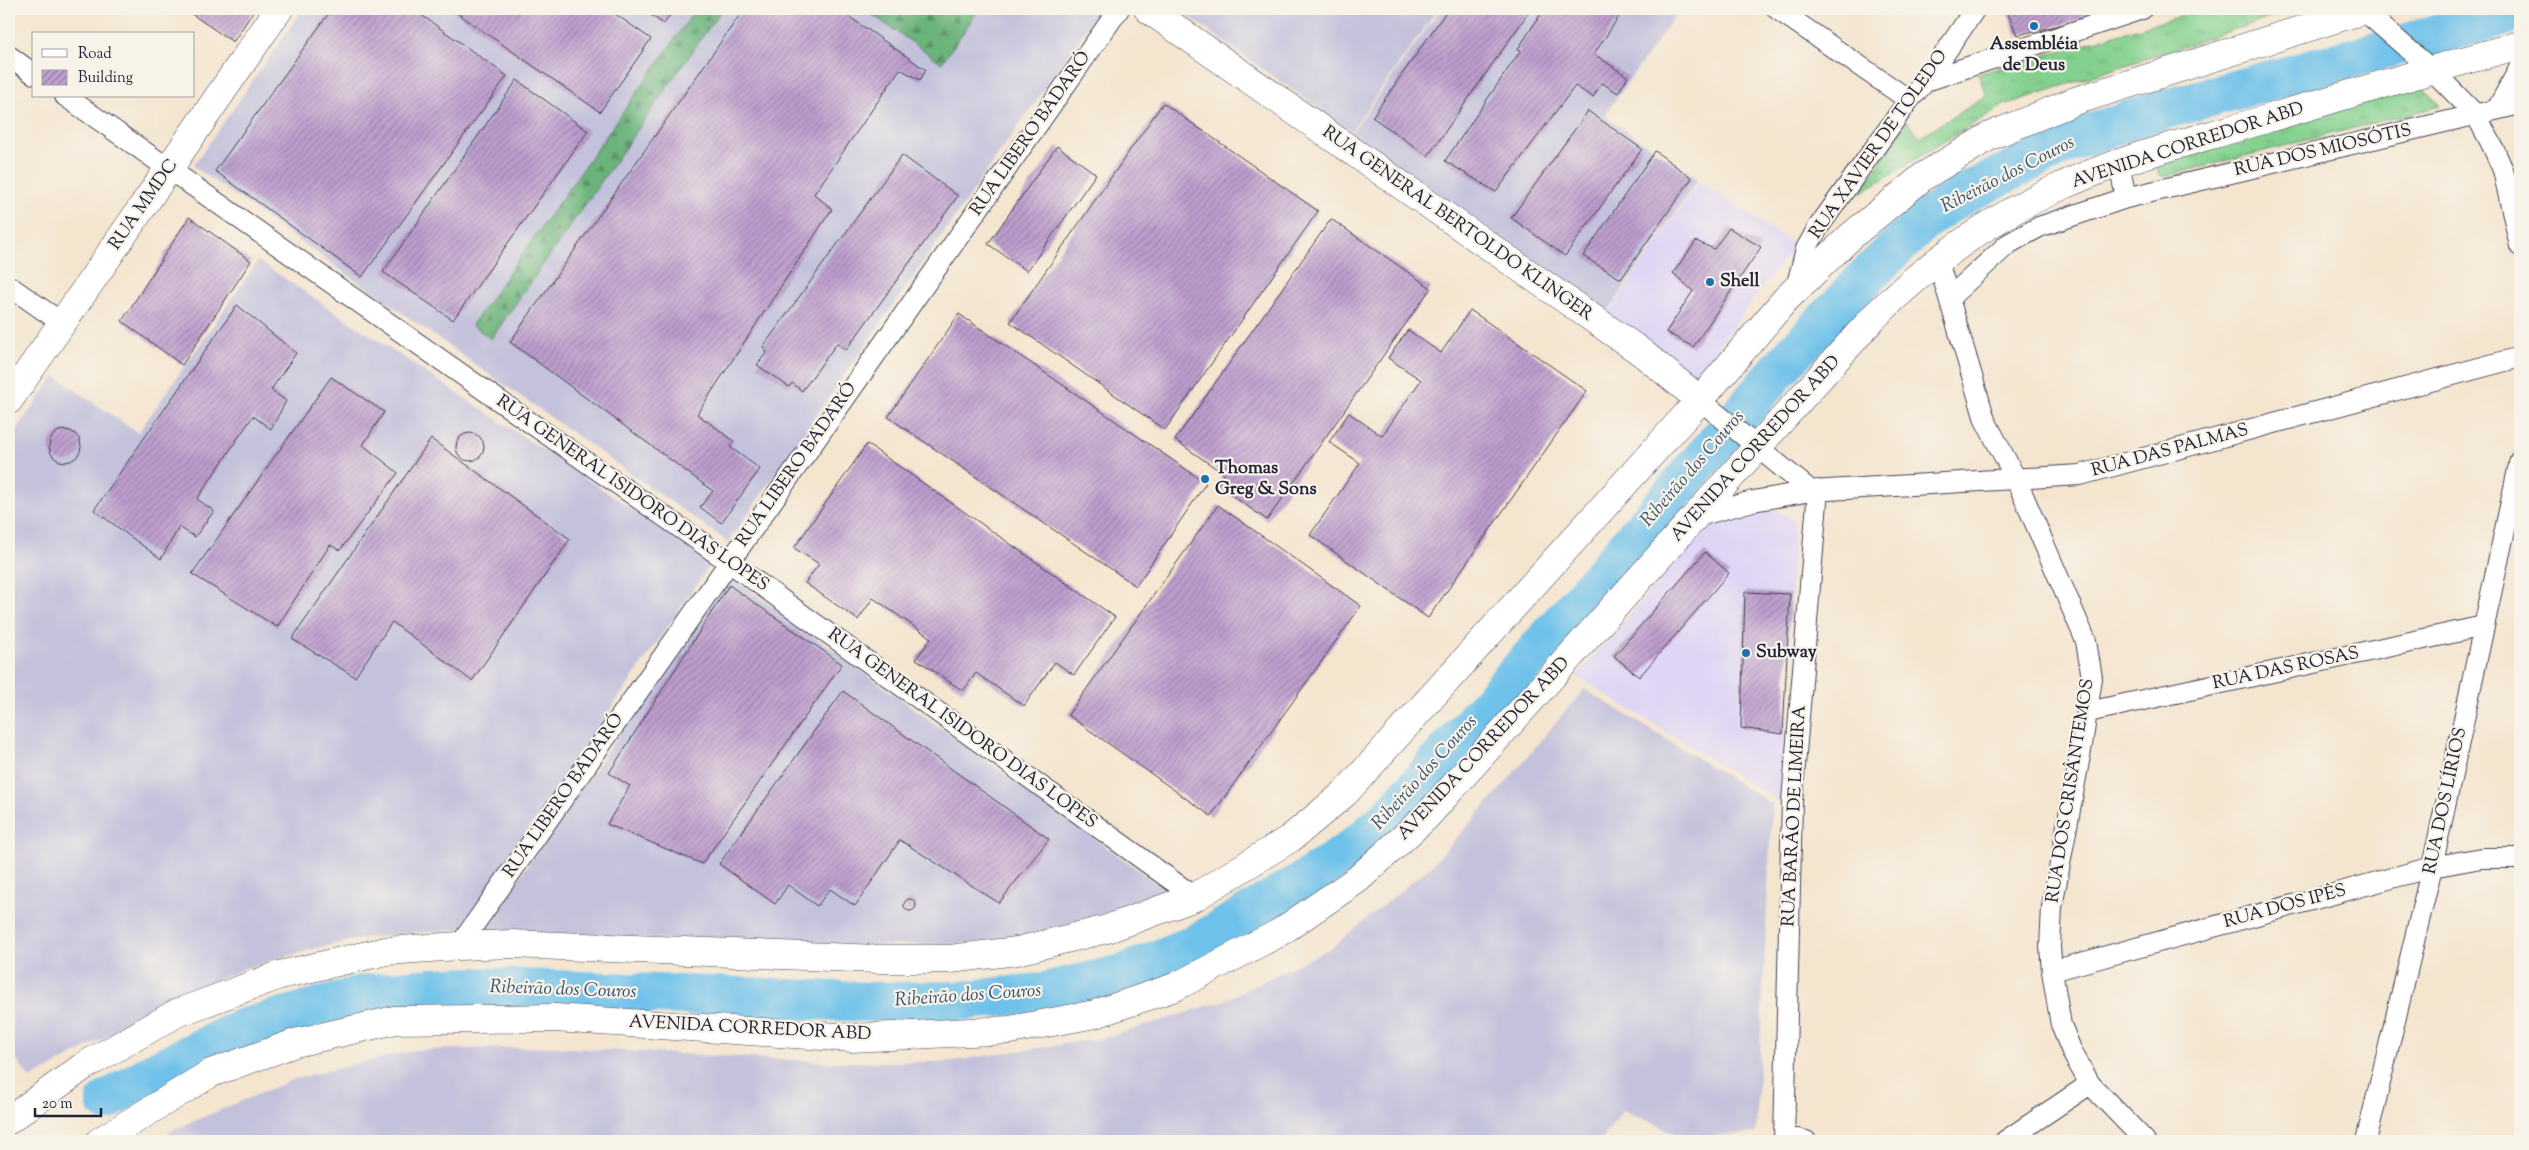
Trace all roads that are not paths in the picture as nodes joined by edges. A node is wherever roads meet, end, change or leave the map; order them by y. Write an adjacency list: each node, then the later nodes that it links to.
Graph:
1 (279, 9): 20 (main road, RUA MMDC)
2 (1119, 9): 36 (street, RUA LIBERO BADARÓ)
3 (1148, 9): 30 (main road, RUA GENERAL BERTOLDO KLINGER)
4 (1777, 9): 15 (street)
5 (1975, 9): 13 (street, RUA XAVIER DE TOLEDO)
6 (2142, 9): 13 (street)
7 (2367, 12): 10 (street); 25 (main road)
8 (2520, 45): 10 (main road, AVENIDA CORREDOR ABD)
9 (9, 56): 12 (street)
10 (2423, 62): 18 (street); 19 (main road, AVENIDA CORREDOR ABD)
11 (2520, 67): 17 (street)
12 (32, 73)
13 (1926, 81): 15 (street, RUA XAVIER DE TOLEDO)
14 (68, 98): 20 (street, RUA GENERAL ISIDORO DIAS LOPES)
15 (1909, 100): 25 (street, RUA XAVIER DE TOLEDO)
16 (2520, 104): 17 (street, RUA DOS MIOSÓTIS)
17 (2497, 109): 18 (street, RUA DOS MIOSÓTIS)
18 (2476, 115): 21 (street, RUA DOS MIOSÓTIS); 22 (street)
19 (2119, 164): 21 (street); 23 (main road, AVENIDA CORREDOR ABD)
20 (168, 169): 27 (main road, RUA MMDC); 36 (street, RUA GENERAL ISIDORO DIAS LOPES)
21 (2126, 198): 26 (street, RUA DOS MIOSÓTIS)
22 (2520, 246)
23 (1938, 261): 26 (street, RUA DOS CRISÂNTEMOS); 31 (main road, AVENIDA CORREDOR ABD)
24 (9, 286): 27 (street)
25 (1796, 288): 30 (main road)
26 (1949, 298): 33 (street, RUA DOS CRISÂNTEMOS)
27 (62, 323): 29 (main road, RUA MMDC)
28 (2520, 357): 33 (street, RUA DAS PALMAS)
29 (9, 400)
30 (1706, 404): 31 (street, RUA GENERAL BERTOLDO KLINGER); 41 (main road)
31 (1752, 442): 34 (street); 35 (main road, AVENIDA CORREDOR ABD)
32 (2520, 460): 37 (street, RUA DOS LÍRIOS)
33 (2016, 479): 34 (street, RUA DAS PALMAS); 38 (street, RUA DOS CRISÂNTEMOS)
34 (1815, 491): 35 (street, RUA DAS PALMAS); 46 (street, RUA BARÃO DE LIMEIRA)
35 (1695, 516): 47 (main road, AVENIDA CORREDOR ABD)
36 (729, 562): 41 (street, RUA GENERAL ISIDORO DIAS LOPES); 42 (street, RUA LIBERO BADARÓ)
37 (2484, 626): 38 (street, RUA DAS ROSAS); 40 (street, RUA DOS LÍRIOS)
38 (2088, 712): 43 (street, RUA DOS CRISÂNTEMOS)
39 (2520, 858): 40 (street, RUA DOS IPÊS)
40 (2432, 866): 43 (street, RUA DOS IPÊS); 51 (street, RUA DOS LÍRIOS)
41 (1195, 897): 42 (main road)
42 (458, 946): 45 (main road)
43 (2052, 971): 44 (street, RUA DOS CRISÂNTEMOS)
44 (2090, 1084): 49 (street); 50 (street, RUA DOS CRISÂNTEMOS)
45 (9, 1120)
46 (1784, 1139): 48 (street)
47 (100, 1141)
48 (1806, 1141)
49 (2005, 1141)
50 (2145, 1141)
51 (2366, 1141)

